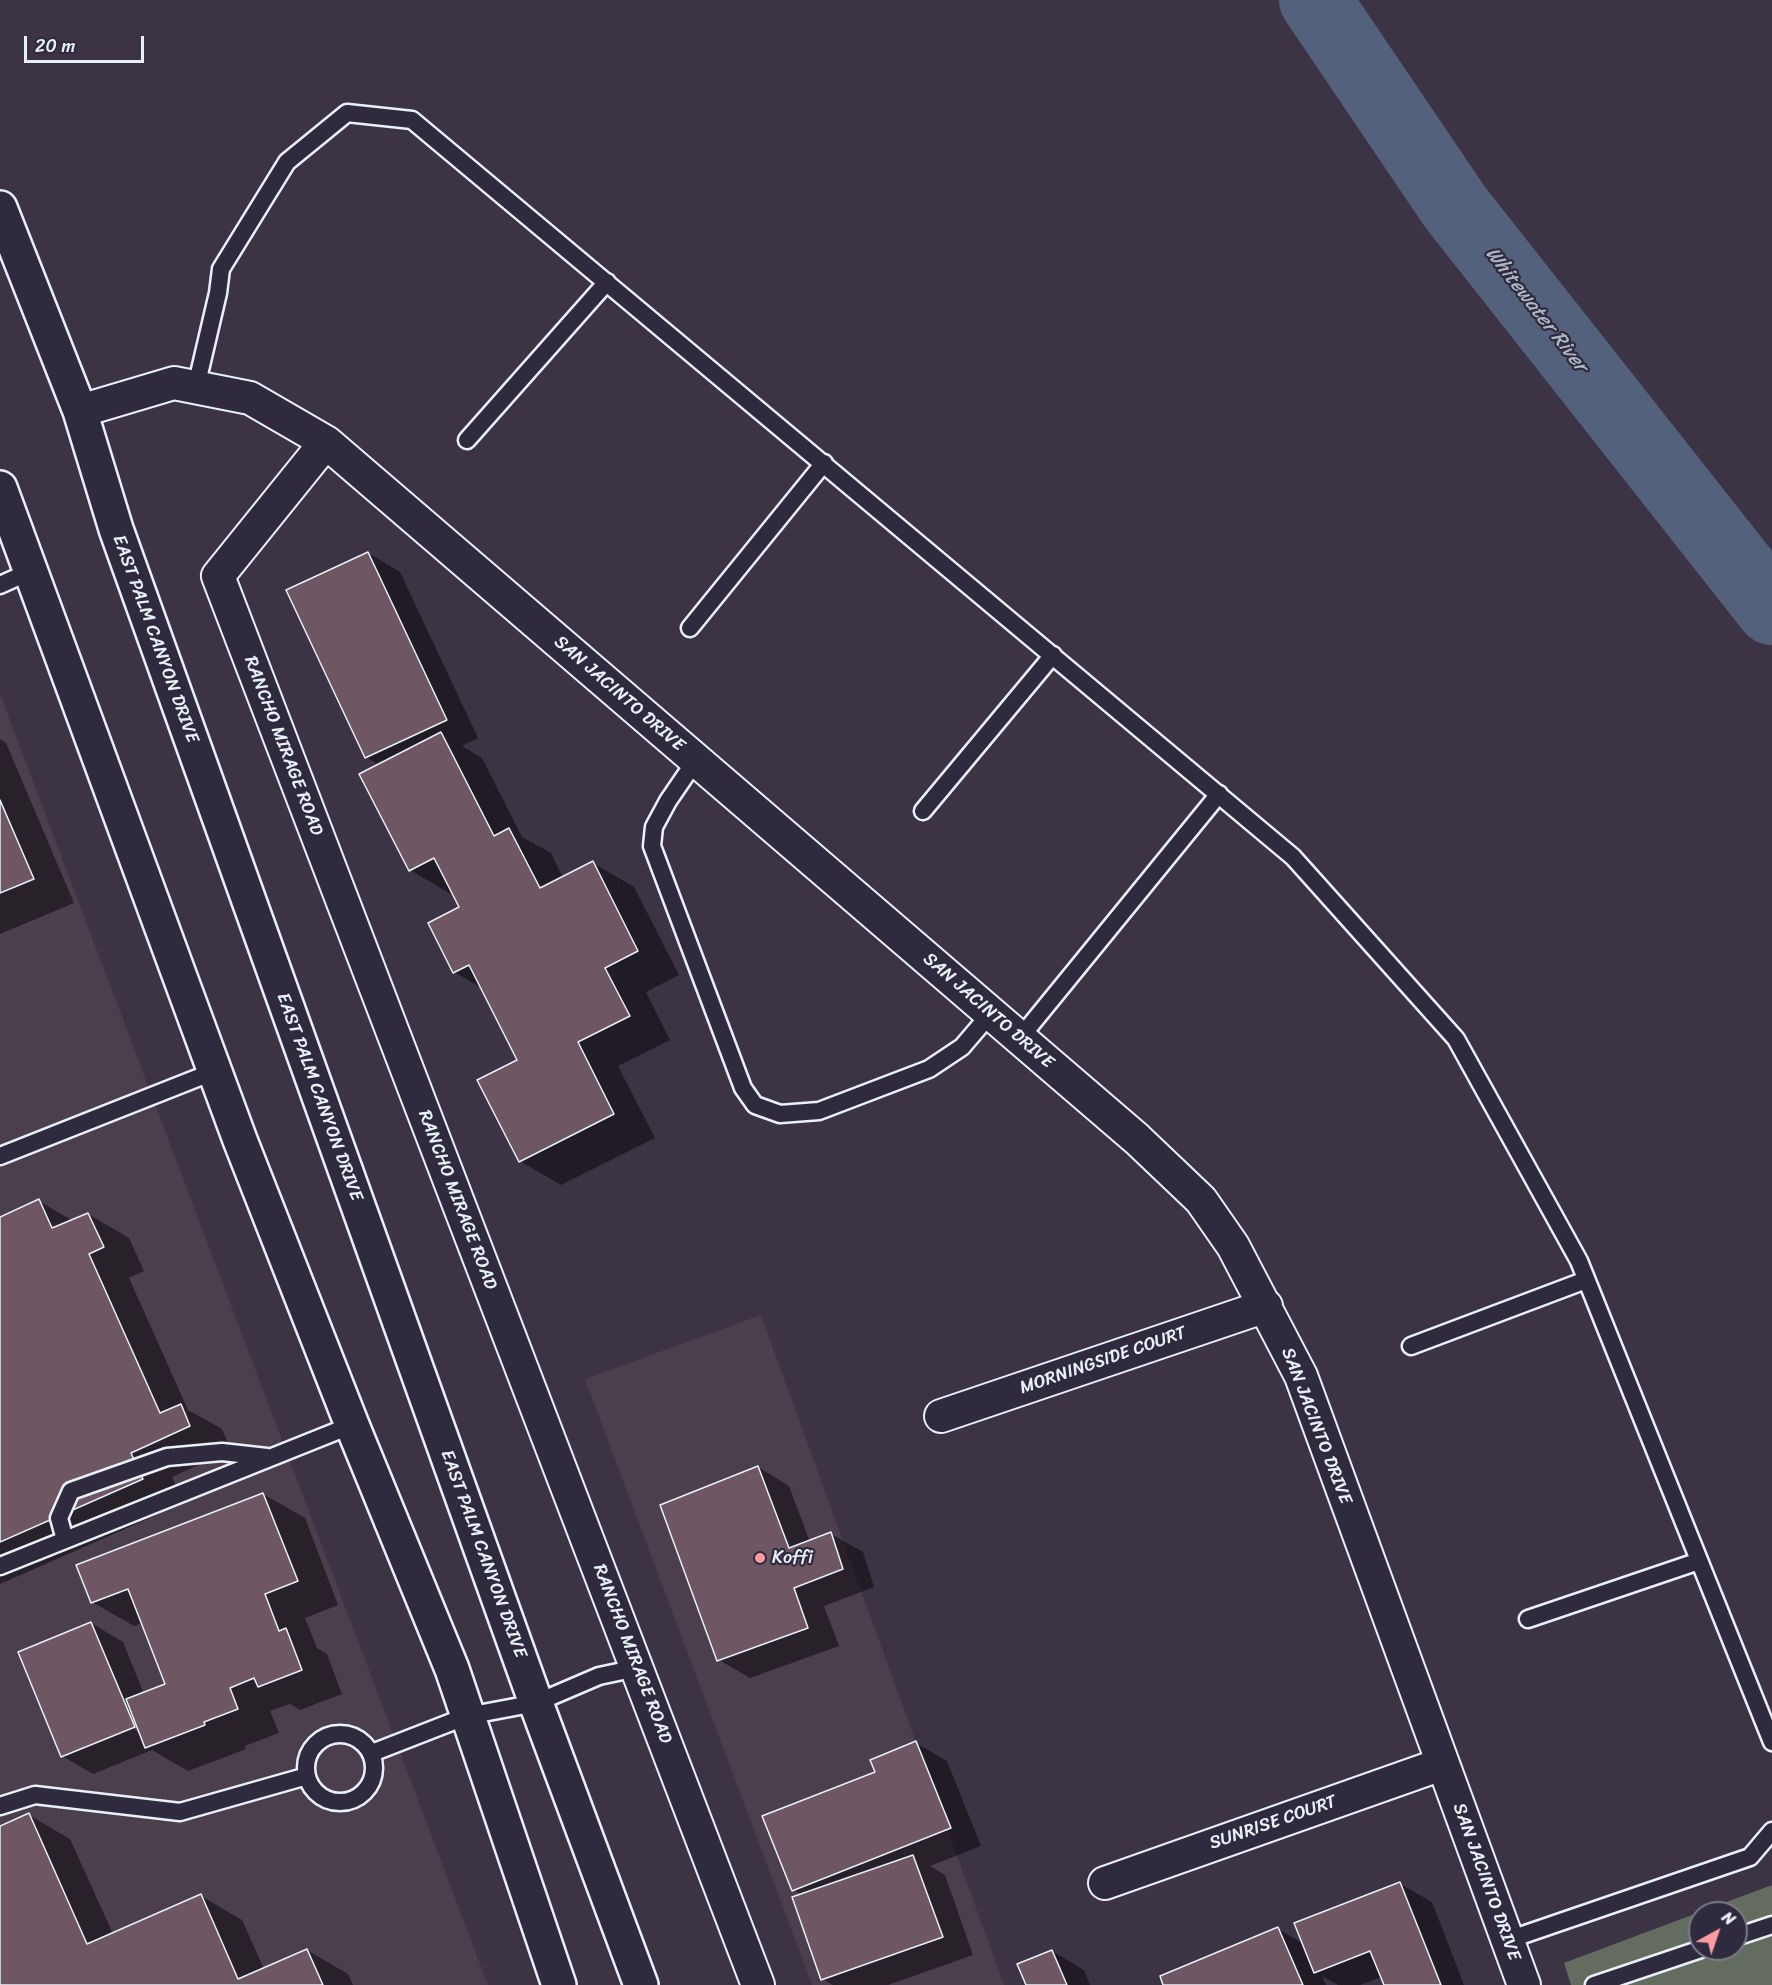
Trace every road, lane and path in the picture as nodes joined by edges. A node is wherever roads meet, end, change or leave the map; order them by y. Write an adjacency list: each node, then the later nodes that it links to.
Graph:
1 (4, 228): 4 (main road, EAST PALM CANYON DRIVE)
2 (607, 282): 3 (lane); 5 (lane); 7 (lane)
3 (196, 387): 4 (street, SAN JACINTO DRIVE); 6 (street, SAN JACINTO DRIVE)
4 (80, 411): 31 (main road, EAST PALM CANYON DRIVE)
5 (467, 440)
6 (326, 442): 13 (street, SAN JACINTO DRIVE); 30 (street, RANCHO MIRAGE ROAD)
7 (824, 463): 11 (lane); 12 (lane)
8 (0, 488): 9 (main road)
9 (31, 571): 10 (lane); 18 (main road)
10 (0, 585)
11 (690, 628)
12 (1053, 655): 14 (lane); 15 (lane)
13 (696, 760): 16 (street, SAN JACINTO DRIVE); 16 (lane)
14 (1219, 794): 17 (lane); 20 (lane)
15 (924, 811)
16 (991, 1012): 17 (street, SAN JACINTO DRIVE)
17 (1020, 1038): 21 (street, SAN JACINTO DRIVE)
18 (214, 1071): 19 (lane); 24 (main road)
19 (0, 1156)
20 (1586, 1280): 22 (lane); 27 (lane)
21 (1266, 1306): 23 (street, MORNINGSIDE COURT); 35 (street, SAN JACINTO DRIVE)
22 (1411, 1346)
23 (941, 1416)
24 (352, 1425): 25 (lane); 32 (main road)
25 (271, 1458): 26 (lane); 26 (lane)
26 (65, 1540): 28 (lane)
27 (1699, 1561): 29 (lane); 33 (lane)
28 (0, 1566)
29 (1528, 1619)
30 (637, 1668): 31 (lane); 46 (street, RANCHO MIRAGE ROAD)
31 (536, 1703): 32 (lane); 45 (main road, EAST PALM CANYON DRIVE)
32 (467, 1716): 34 (lane); 44 (main road)
33 (1772, 1742)
34 (372, 1753): 36 (lane); 36 (lane)
35 (1442, 1764): 39 (street, SUNRISE COURT); 42 (street, SAN JACINTO DRIVE)
36 (307, 1776): 37 (lane)
37 (0, 1806)
38 (1772, 1831): 42 (lane)
39 (1105, 1882)
40 (1772, 1925): 41 (lane)
41 (1748, 1933)
42 (1508, 1940): 47 (street, SAN JACINTO DRIVE)
43 (1688, 1953): 48 (lane)
44 (559, 1985)
45 (641, 1985)
46 (759, 1985)
47 (1524, 1985)
48 (1594, 1985)

